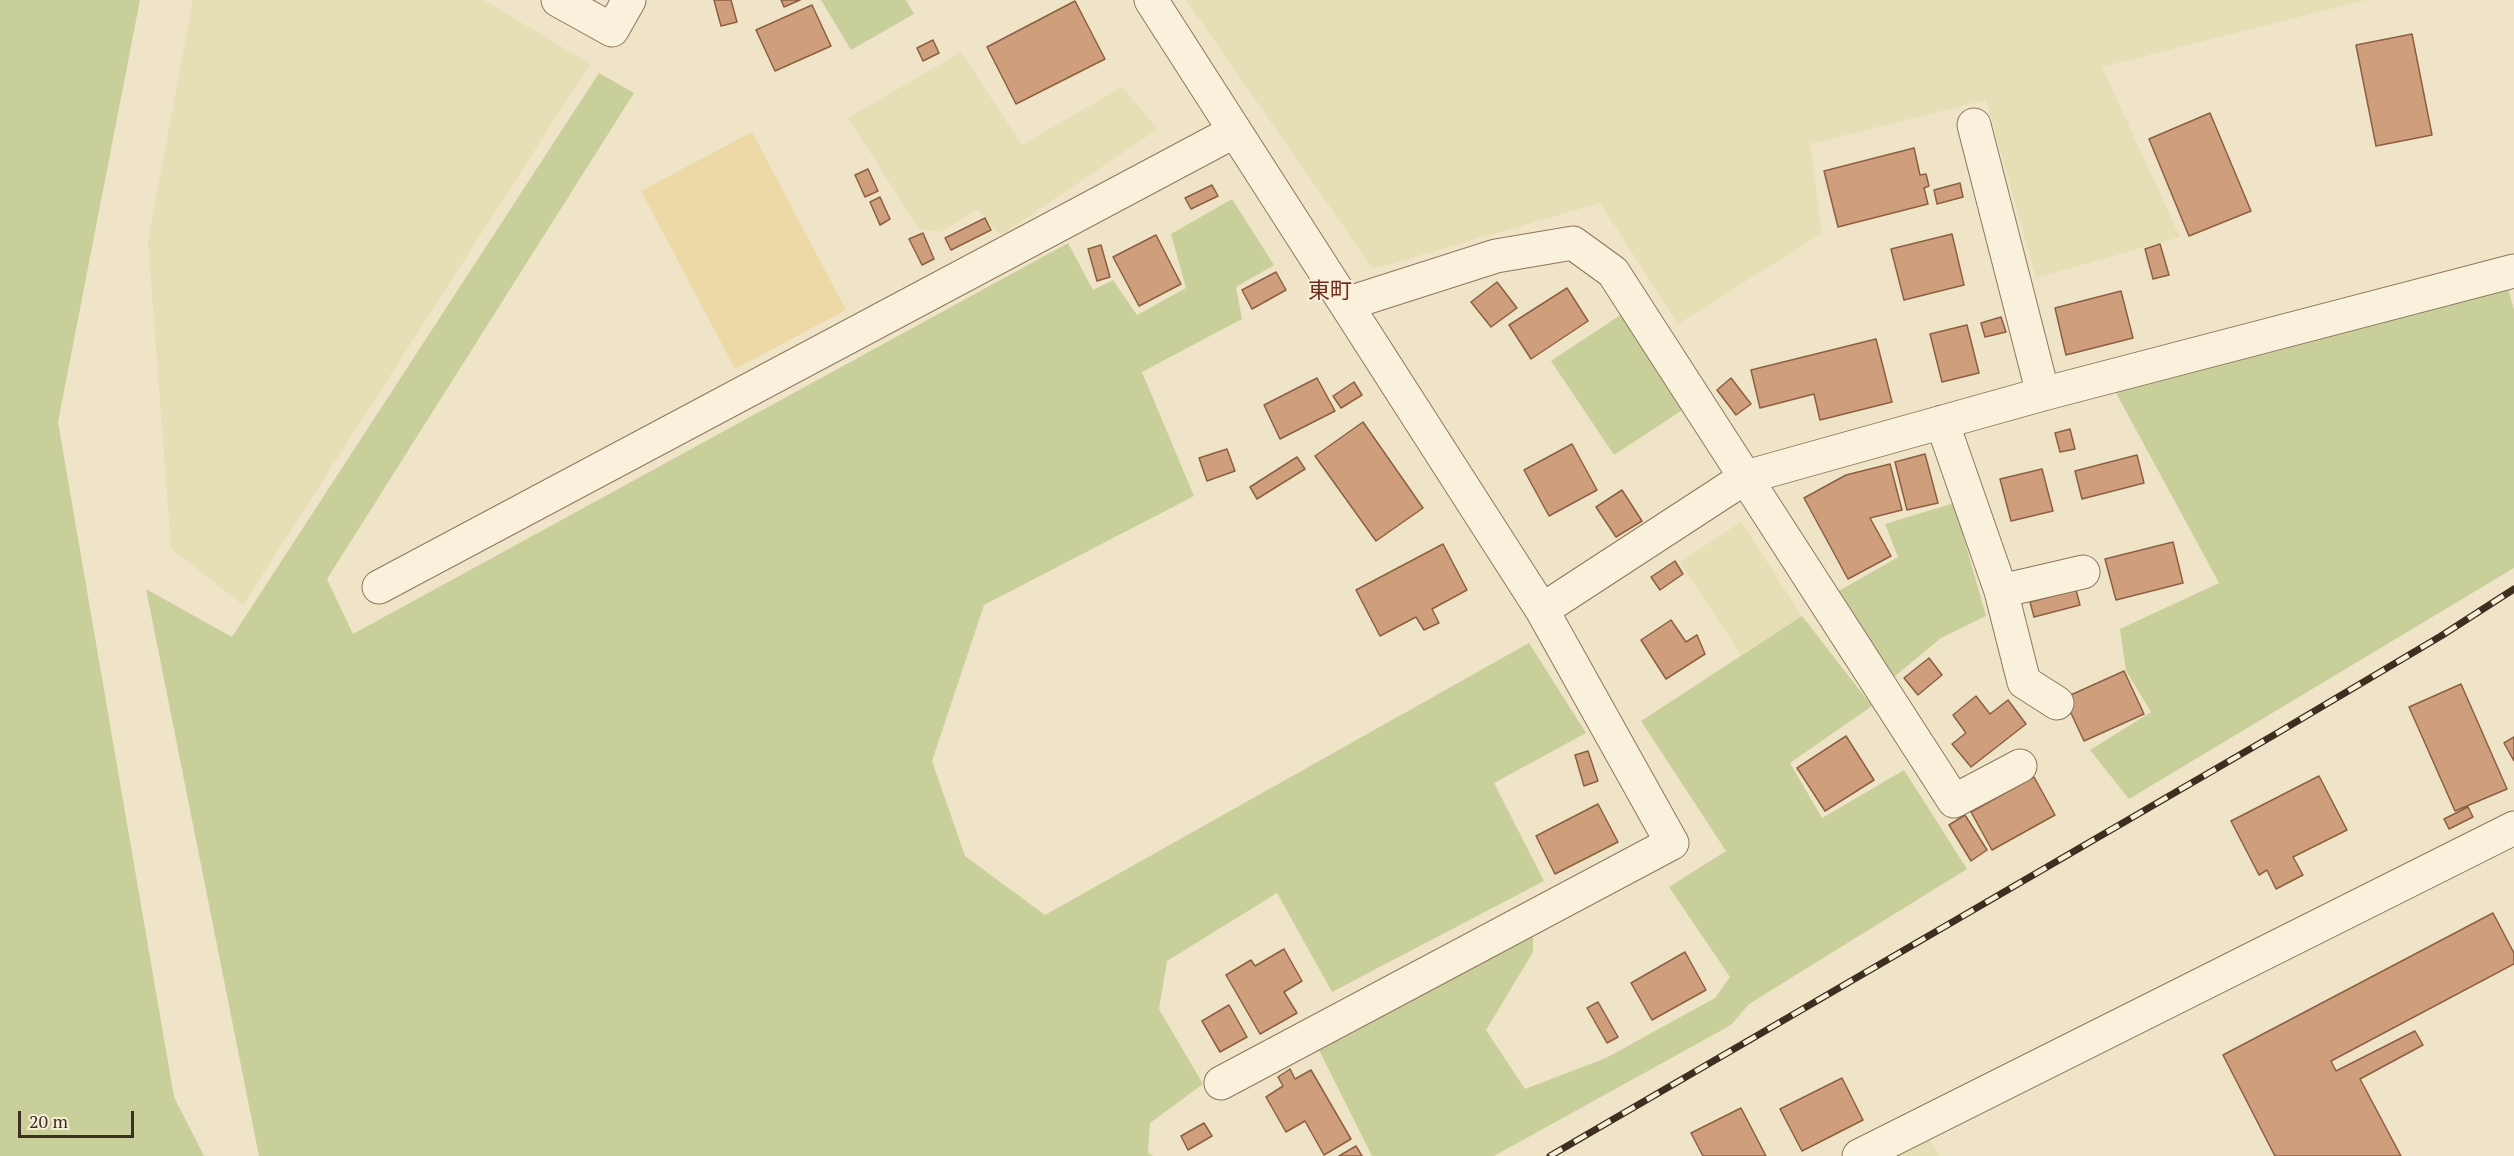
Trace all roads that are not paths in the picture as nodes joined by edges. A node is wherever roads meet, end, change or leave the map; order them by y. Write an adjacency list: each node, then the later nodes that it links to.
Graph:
1 (558, 0): 2 (street)
2 (629, 0)
3 (1151, 0): 5 (street)
4 (1974, 125): 8 (street)
5 (1234, 131): 7 (street); 12 (street)
6 (2514, 271): 8 (street)
7 (1346, 304): 10 (street); 14 (street)
8 (2043, 393): 9 (street)
9 (1942, 422): 10 (street); 13 (street)
10 (1746, 477): 14 (street); 16 (street)
11 (2083, 572): 13 (street)
12 (379, 587)
13 (2001, 591): 15 (street)
14 (1542, 610): 18 (street)
15 (2057, 703)
16 (2020, 766)
17 (2514, 828): 19 (street)
18 (1221, 1083)
19 (1859, 1156)

